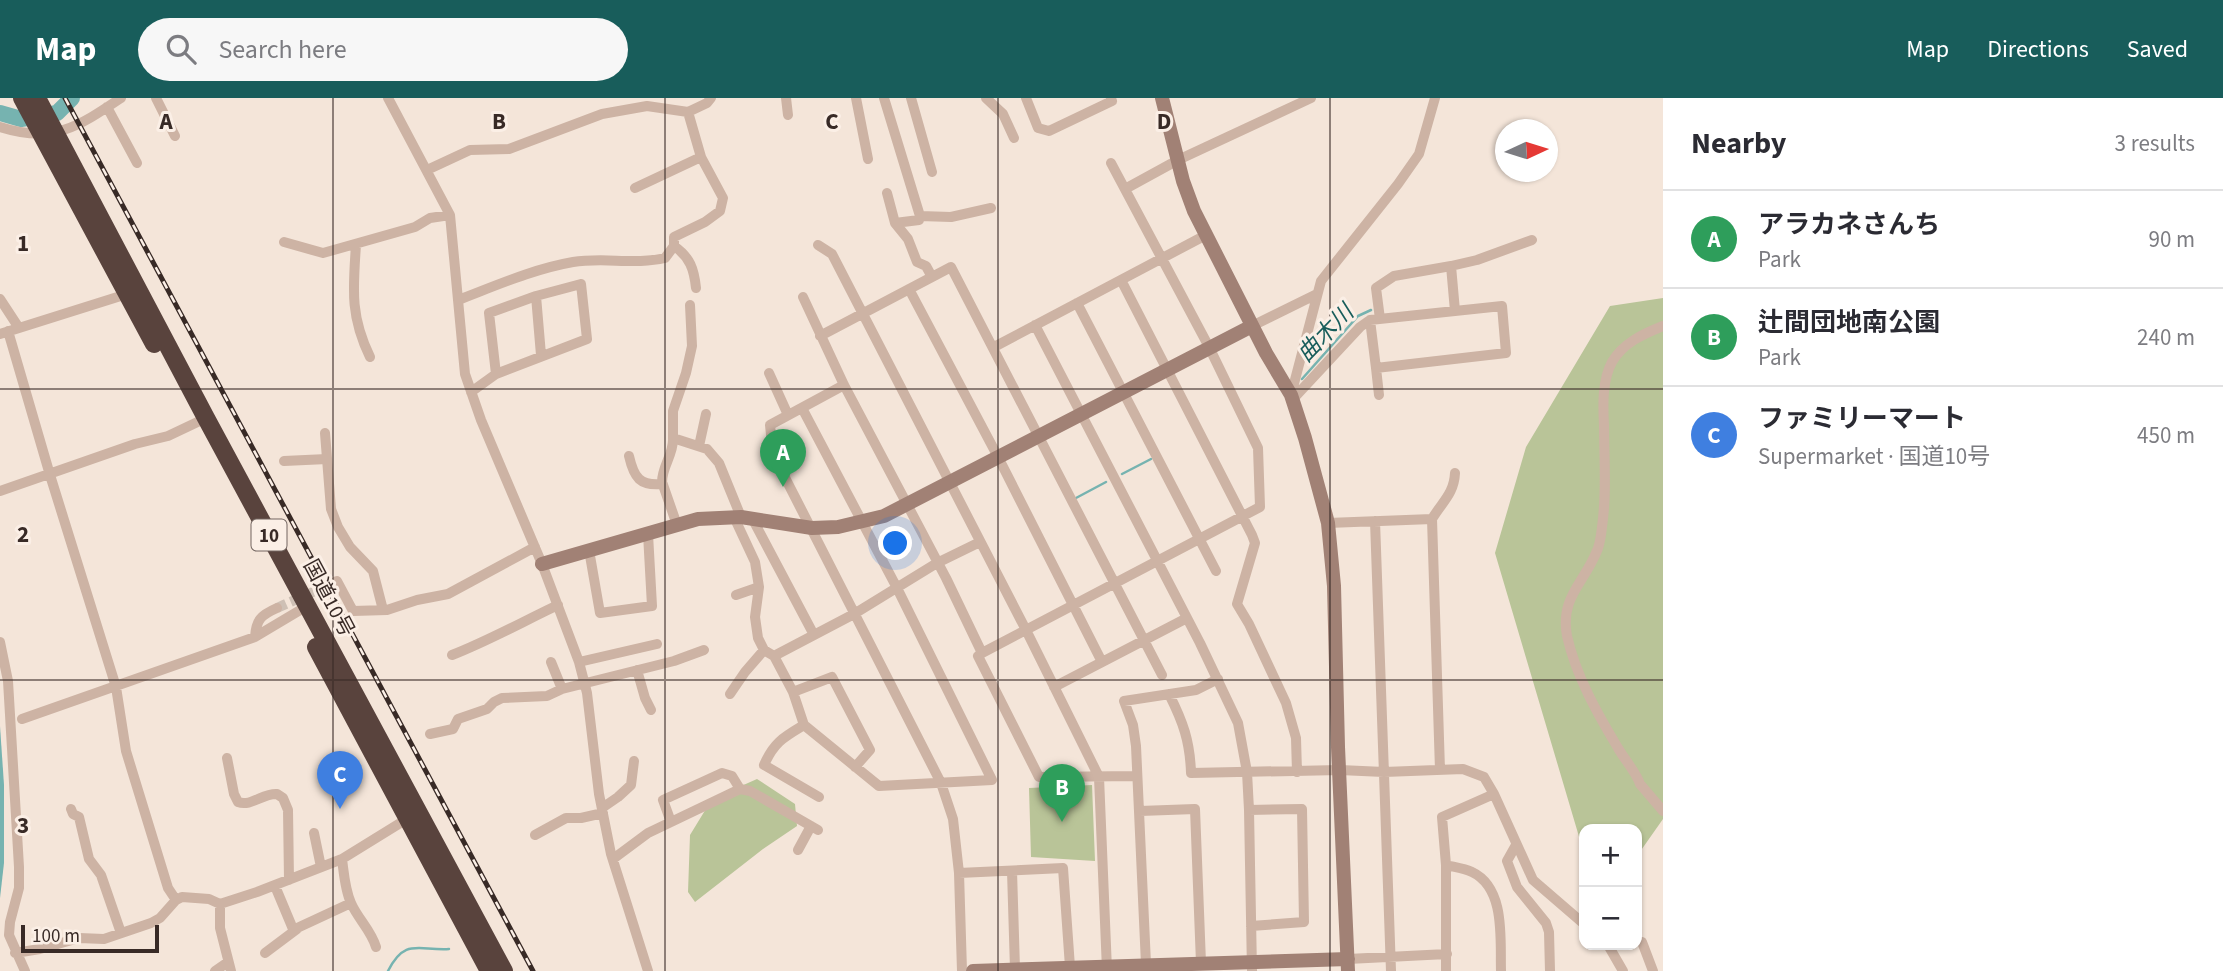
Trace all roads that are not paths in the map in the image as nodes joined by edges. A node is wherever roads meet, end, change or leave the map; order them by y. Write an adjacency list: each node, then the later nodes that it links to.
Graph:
1 (22, 98): 21 (highway, 国道10号 / 10)
2 (37, 98): 21 (highway, 国道10号 / 10)
3 (121, 98): 17 (street)
4 (156, 98): 22 (street)
5 (388, 98): 29 (street)
6 (711, 98): 18 (street)
7 (786, 98): 19 (street)
8 (856, 98): 25 (street)
9 (884, 98): 36 (street)
10 (911, 98): 30 (street)
11 (986, 98): 23 (street)
12 (1026, 98): 13 (street)
13 (1111, 98)
14 (1162, 98): 26 (street)
15 (1311, 98): 26 (street)
16 (1435, 98): 51 (street)
17 (107, 107): 21 (street); 27 (street)
18 (688, 112): 24 (street); 29 (street)
19 (788, 115)
20 (0, 127): 21 (street)
21 (49, 134): 50 (highway, 国道10号 / 10); 84 (highway, 国道10号 / 10)
22 (175, 136)
23 (1014, 138)
24 (701, 157): 31 (street); 43 (street)
25 (868, 159)
26 (1178, 160): 32 (street); 38 (street)
27 (137, 163)
28 (1111, 163): 32 (street)
29 (427, 170): 35 (street)
30 (932, 172)
31 (635, 188)
32 (1125, 189): 44 (street)
33 (887, 192): 37 (street)
34 (991, 208): 36 (street)
35 (450, 215): 41 (street); 55 (street)
36 (920, 216): 37 (street)
37 (895, 223): 46 (street)
38 (1206, 235): 44 (street); 62 (street)
39 (1532, 240): 45 (street)
40 (284, 242): 41 (street)
41 (356, 245): 70 (street)
42 (818, 245): 59 (street)
43 (674, 246): 48 (street); 55 (street)
44 (1162, 258): 47 (street); 68 (street)
45 (1451, 266): 58 (street); 60 (street)
46 (932, 277): 49 (street); 67 (street)
47 (1121, 280): 56 (street); 71 (street)
48 (696, 288)
49 (909, 289): 59 (street); 90 (street)
50 (127, 294): 64 (street); 84 (highway, 国道10号 / 10)
51 (1317, 294): 62 (street); 79 (street)
52 (536, 296): 69 (street); 69 (street); 74 (street)
53 (803, 297): 66 (street)
54 (0, 299): 64 (street)
55 (458, 300): 76 (street)
56 (1077, 303): 61 (street); 77 (street)
57 (690, 305): 87 (street)
58 (1455, 311): 60 (street); 72 (street)
59 (862, 314): 66 (street); 95 (street)
60 (1375, 320): 72 (street); 79 (street)
61 (1035, 325): 67 (street); 81 (street)
62 (1252, 326): 68 (street); 79 (street)
63 (1663, 326): 174 (street)
64 (19, 328): 65 (street)
65 (4, 332): 94 (street)
66 (820, 336): 75 (street)
67 (994, 346): 86 (street)
68 (1209, 347): 71 (street); 100 (street)
69 (541, 355): 74 (street)
70 (370, 357)
71 (1168, 368): 77 (street); 100 (street)
72 (1376, 368): 78 (street)
73 (769, 373): 83 (street)
74 (496, 374): 76 (street)
75 (844, 385): 80 (street); 98 (street)
76 (471, 392): 110 (street)
77 (1124, 392): 81 (street); 108 (street)
78 (1380, 395)
79 (1291, 398): 104 (street)
80 (802, 408): 83 (street); 103 (street)
81 (1082, 413): 86 (street); 113 (street)
82 (706, 414): 88 (street)
83 (788, 415): 106 (street)
84 (201, 420): 94 (street); 124 (highway, 国道10号 / 10)
85 (325, 433): 91 (street)
86 (1040, 435): 90 (street); 117 (street)
87 (673, 438): 88 (street); 96 (street)
88 (699, 446): 99 (street)
89 (629, 456): 96 (street)
90 (998, 457): 95 (street); 122 (street)
91 (327, 459): 92 (street); 125 (street)
92 (284, 461)
93 (1455, 473): 101 (street)
94 (50, 475): 97 (street); 146 (street)
95 (949, 482): 98 (street); 109 (street)
96 (662, 484): 105 (street)
97 (0, 491)
98 (906, 505): 103 (street); 112 (street)
99 (743, 517): 105 (street); 106 (street); 118 (street); 129 (street)
100 (1244, 517): 108 (street); 162 (street)
101 (1432, 519): 102 (street); 160 (street)
102 (1375, 521): 104 (street); 163 (street)
103 (863, 522): 106 (street); 119 (street)
104 (1328, 523): 159 (street)
105 (677, 525): 107 (street)
106 (812, 528): 126 (street)
107 (648, 534): 111 (street); 111 (street)
108 (1200, 540): 113 (street); 115 (street)
109 (980, 542): 112 (street); 128 (street)
110 (535, 547): 114 (street); 125 (street)
111 (589, 550): 114 (street)
112 (937, 562): 119 (street); 136 (street)
113 (1157, 562): 117 (street); 127 (street)
114 (542, 564): 121 (street)
115 (1216, 571)
116 (333, 583): 125 (street)
117 (1115, 584): 122 (street); 131 (street)
118 (759, 587): 120 (street); 134 (street)
119 (897, 588): 126 (street); 166 (street)
120 (736, 595)
121 (558, 605): 137 (street); 140 (street)
122 (1074, 606): 128 (street); 141 (street)
123 (277, 608): 130 (street)
124 (302, 608): 130 (street); 175 (highway, 国道10号 / 10)
125 (383, 610)
126 (854, 614): 129 (street); 166 (street)
127 (1187, 618): 131 (street); 144 (street)
128 (1026, 630): 136 (street); 147 (street)
129 (814, 635): 138 (street)
130 (255, 637): 146 (street)
131 (1144, 640): 141 (street); 143 (street)
132 (0, 642): 199 (street)
133 (657, 644): 140 (street)
134 (764, 649): 138 (street); 150 (street)
135 (704, 650): 142 (street)
136 (982, 653): 165 (street)
137 (452, 655)
138 (774, 656): 149 (street)
139 (551, 662): 148 (street)
140 (579, 662): 145 (street)
141 (1102, 662): 147 (street)
142 (637, 670): 145 (street); 152 (street)
143 (1162, 674)
144 (1219, 678): 151 (street); 161 (street)
145 (584, 683): 148 (street); 171 (street)
146 (116, 687): 153 (street); 189 (street)
147 (1054, 687): 165 (street)
148 (562, 689): 155 (street)
149 (793, 692): 154 (street); 158 (street)
150 (730, 694)
151 (1169, 694): 161 (street); 164 (street)
152 (650, 710)
153 (22, 719)
154 (804, 725): 158 (street); 169 (street)
155 (430, 734)
156 (227, 758): 187 (street)
157 (634, 761): 171 (street)
158 (855, 766): 166 (street)
159 (1340, 770): 162 (street); 163 (street); 205 (street)
160 (1440, 770): 163 (street); 168 (street)
161 (1247, 772): 162 (street); 172 (street)
162 (1297, 772)
163 (1384, 772): 202 (street)
164 (1137, 776): 165 (street); 173 (street)
165 (1099, 777): 209 (street)
166 (941, 783): 186 (street)
167 (740, 789): 176 (street); 176 (street); 180 (street)
168 (1494, 794): 179 (street); 183 (street)
169 (819, 797)
170 (71, 809): 195 (street)
171 (602, 810): 178 (street); 182 (street)
172 (1249, 810): 193 (street); 193 (street)
173 (1140, 811): 203 (street); 204 (street)
174 (1663, 811)
175 (413, 815): 181 (street); 213 (highway, 国道10号 / 10); 214 (highway, 国道10号 / 10)
176 (671, 822): 182 (street)
177 (314, 833): 184 (street)
178 (535, 835)
179 (1516, 845): 192 (street); 221 (street)
180 (798, 850)
181 (342, 859): 184 (street); 190 (street)
182 (612, 859): 215 (street)
183 (1446, 865): 201 (street); 220 (street)
184 (321, 867): 187 (street)
185 (1012, 871): 186 (street); 208 (street); 210 (street)
186 (959, 873): 216 (street)
187 (289, 880): 188 (street)
188 (275, 886): 191 (street); 194 (street)
189 (176, 900): 191 (street); 195 (street)
190 (351, 903): 194 (street); 197 (street)
191 (220, 904): 207 (street)
192 (1579, 920)
193 (1251, 926): 206 (street)
194 (298, 929): 200 (street)
195 (121, 933): 199 (street)
196 (1642, 942): 223 (street)
197 (376, 947)
198 (1611, 950): 222 (street)
199 (15, 953): 211 (street)
200 (265, 953)
201 (1447, 954): 202 (street); 219 (street)
202 (1391, 957): 205 (street); 218 (street)
203 (1201, 962): 204 (street); 206 (street)
204 (1146, 964): 209 (street)
205 (1348, 965): 206 (street)
206 (1252, 966)
207 (230, 967): 212 (street)
208 (1070, 967): 209 (street); 210 (street)
209 (1107, 968)
210 (1015, 969): 217 (street)
211 (25, 971)
212 (215, 971)
213 (489, 971)
214 (504, 971)
215 (648, 971)
216 (961, 971)
217 (973, 971)
218 (1391, 971)
219 (1446, 971)
220 (1501, 971)
221 (1550, 971)
222 (1623, 971)
223 (1653, 971)

